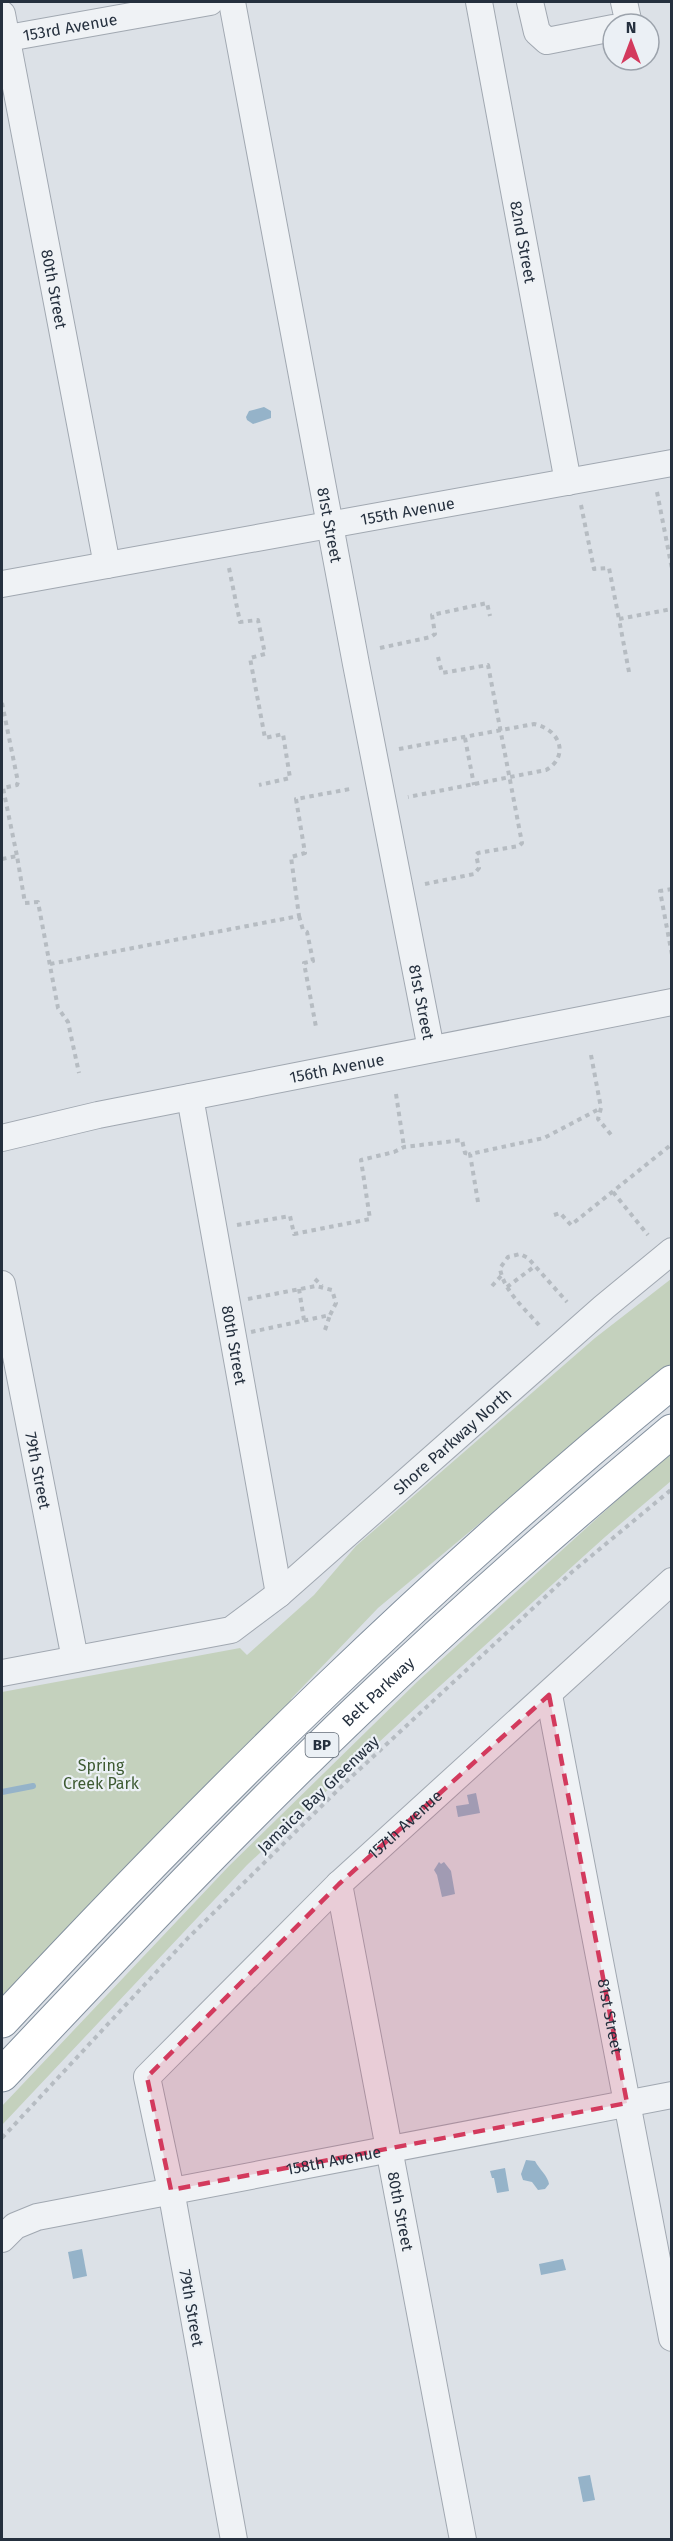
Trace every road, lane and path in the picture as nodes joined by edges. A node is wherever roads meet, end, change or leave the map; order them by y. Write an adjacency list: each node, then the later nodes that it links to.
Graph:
1 (210, 2): 5 (street, 153rd Avenue)
2 (232, 2): 11 (street, 81st Street)
3 (479, 2): 8 (street, 82nd Street)
4 (530, 2): 6 (street)
5 (3, 30): 12 (street, 80th Street)
6 (601, 30)
7 (672, 463): 8 (street, 155th Avenue)
8 (568, 482): 11 (street, 155th Avenue)
9 (657, 492): 14 (path)
10 (581, 505): 18 (path)
11 (331, 525): 12 (street, 155th Avenue); 40 (street, 81st Street)
12 (107, 565): 15 (street, 155th Avenue)
13 (229, 568): 27 (path)
14 (672, 569)
15 (2, 584)
16 (672, 609): 18 (path)
17 (490, 616): 19 (path)
18 (619, 619): 21 (path)
19 (380, 648)
20 (438, 657): 23 (path)
21 (629, 672)
22 (2, 703): 31 (path)
23 (500, 731): 24 (path); 26 (path); 26 (path)
24 (465, 738): 25 (path); 28 (path)
25 (399, 749)
26 (510, 778): 28 (path); 33 (path)
27 (259, 785)
28 (474, 785): 30 (path)
29 (350, 789): 35 (path)
30 (408, 797)
31 (17, 856): 32 (path); 37 (path)
32 (2, 859)
33 (425, 884)
34 (672, 889): 36 (path)
35 (299, 916): 37 (path); 39 (path)
36 (672, 955)
37 (50, 964): 42 (path)
38 (672, 1002): 40 (street, 156th Avenue)
39 (316, 1027)
40 (431, 1049): 44 (street, 156th Avenue)
41 (591, 1055): 45 (path)
42 (79, 1073)
43 (396, 1094): 49 (path)
44 (190, 1097): 47 (street, 156th Avenue); 72 (street, 80th Street)
45 (601, 1108): 46 (path); 50 (path)
46 (613, 1137)
47 (2, 1138)
48 (672, 1143): 51 (path)
49 (404, 1147): 50 (path); 54 (path)
50 (470, 1154): 52 (path)
51 (613, 1192): 53 (path); 55 (path)
52 (478, 1202)
53 (554, 1215)
54 (237, 1225)
55 (648, 1235)
56 (672, 1251): 82 (street, Shore Parkway North)
57 (530, 1252): 58 (path)
58 (524, 1256): 60 (path); 61 (path)
59 (498, 1260): 60 (path)
60 (506, 1260): 62 (path)
61 (536, 1266): 67 (path); 71 (path)
62 (501, 1276): 65 (path); 67 (path)
63 (315, 1279): 66 (path)
64 (2, 1284): 83 (street, 79th Street)
65 (492, 1286)
66 (322, 1287): 68 (path); 69 (path)
67 (507, 1287): 75 (path)
68 (299, 1289): 72 (path); 74 (path)
69 (335, 1297): 70 (path); 73 (path)
70 (339, 1302)
71 (567, 1302)
72 (227, 1303): 77 (street, 80th Street)
73 (330, 1315): 74 (path); 76 (path)
74 (304, 1320): 77 (path)
75 (539, 1325)
76 (325, 1330)
77 (233, 1336): 82 (street, 80th Street)
78 (672, 1382): 87 (highway, BP)
79 (672, 1431): 88 (highway, Belt Parkway / BP)
80 (672, 1489): 92 (path, Jamaica Bay Greenway)
81 (672, 1581): 85 (street, 157th Avenue)
82 (279, 1594): 83 (street, Shore Parkway North)
83 (75, 1659): 84 (street)
84 (2, 1673)
85 (549, 1695): 86 (street, 157th Avenue); 91 (street, 81st Street)
86 (339, 1884): 89 (street, 157th Avenue); 93 (street, 80th Street)
87 (2, 2021)
88 (2, 2075)
89 (147, 2077): 94 (street, 79th Street)
90 (672, 2095): 91 (street, 158th Avenue)
91 (627, 2103): 93 (street, 158th Avenue); 96 (street, 81st Street)
92 (2, 2138)
93 (389, 2148): 94 (street, 158th Avenue); 98 (street, 80th Street)
94 (171, 2190): 95 (street, 158th Avenue); 97 (street, 79th Street)
95 (2, 2239)
96 (672, 2338)
97 (234, 2540)
98 (463, 2540)

